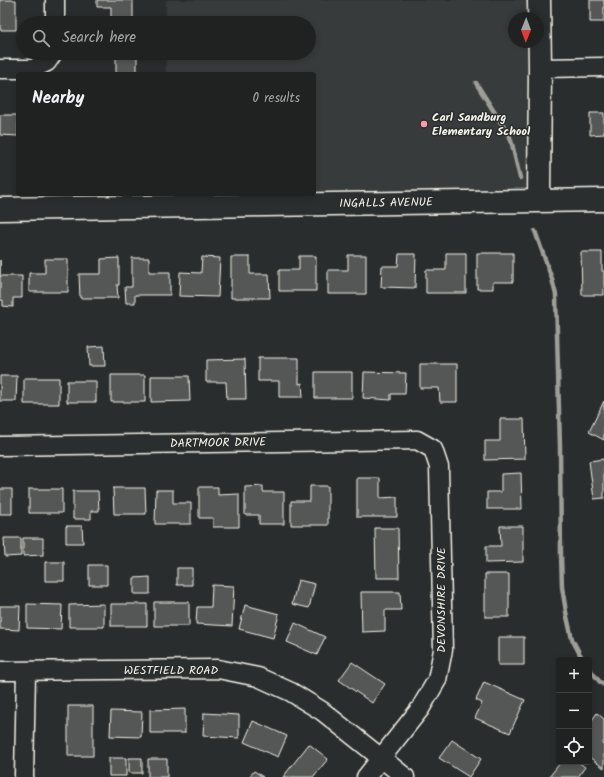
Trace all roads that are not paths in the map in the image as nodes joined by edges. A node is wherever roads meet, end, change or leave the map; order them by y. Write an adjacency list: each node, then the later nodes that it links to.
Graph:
1 (54, 0): 3 (street)
2 (539, 0): 6 (street)
3 (55, 16)
4 (47, 60): 7 (street)
5 (604, 67): 6 (street)
6 (540, 68): 8 (street)
7 (0, 69)
8 (539, 200): 9 (street, INGALLS AVENUE); 10 (street, INGALLS AVENUE)
9 (604, 200)
10 (0, 210)
11 (0, 446): 12 (street, DARTMOOR DRIVE)
12 (433, 449): 15 (street, DEVONSHIRE DRIVE)
13 (0, 671): 14 (street, WESTFIELD ROAD)
14 (26, 671): 15 (street, WESTFIELD ROAD); 16 (street)
15 (381, 758): 17 (street, DEVONSHIRE DRIVE); 18 (street, WESTFIELD ROAD)
16 (24, 777)
17 (366, 777)
18 (405, 777)

